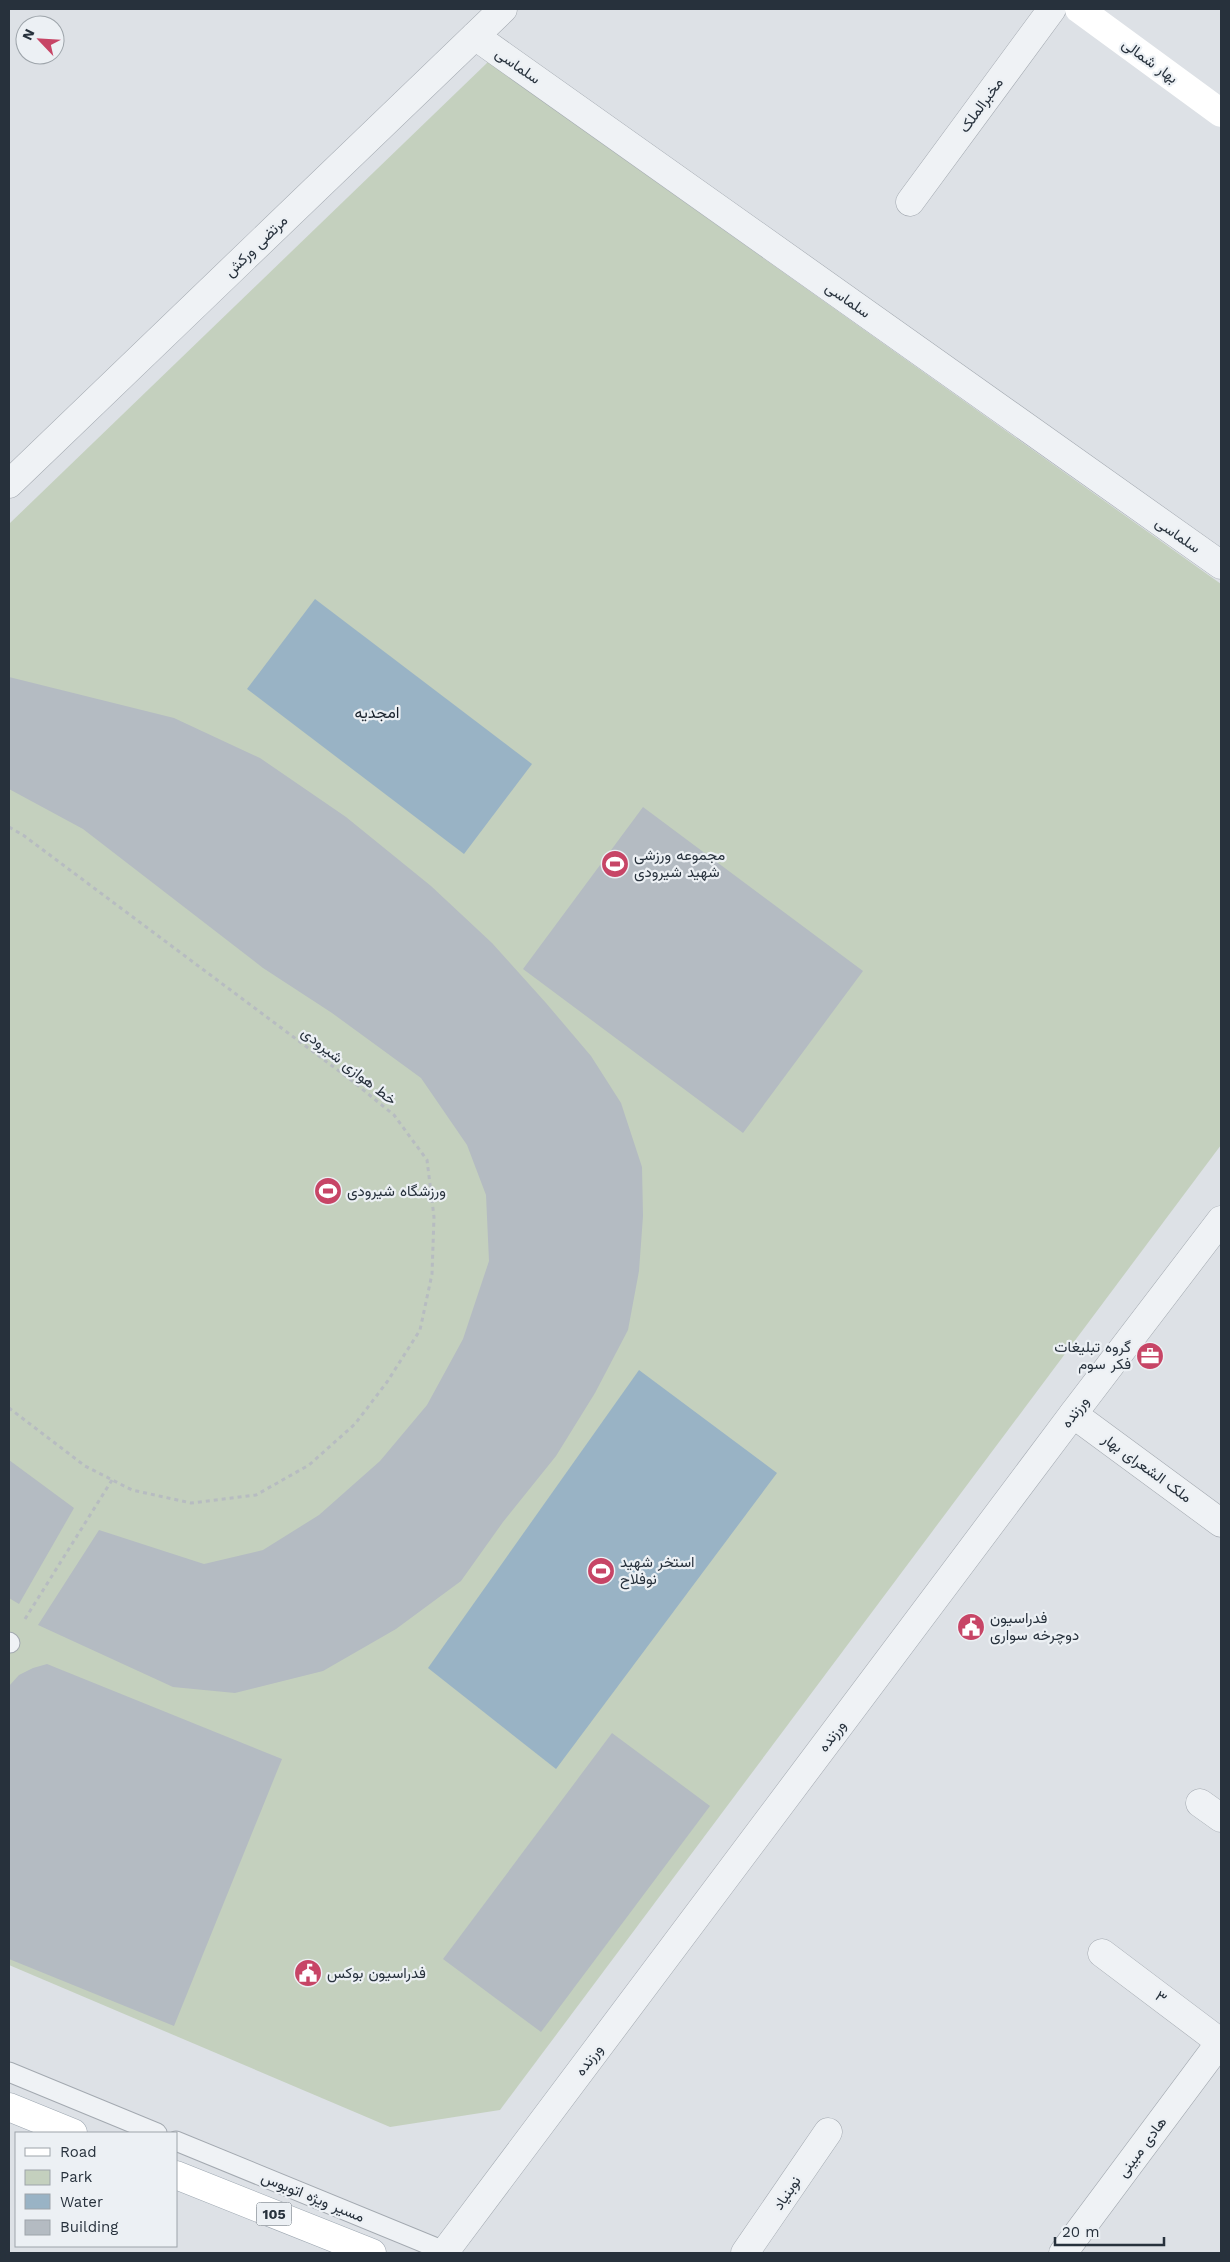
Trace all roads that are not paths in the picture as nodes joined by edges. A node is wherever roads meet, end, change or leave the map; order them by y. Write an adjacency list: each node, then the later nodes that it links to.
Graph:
1 (503, 9): 4 (street, مرتضی ورکش)
2 (1052, 9): 6 (street, مخبرالملک)
3 (1079, 9): 5 (main road, بهار شمالی)
4 (475, 36): 7 (street, مرتضی ورکش); 8 (street, سلماسی)
5 (1221, 114)
6 (910, 202)
7 (9, 484)
8 (1221, 565)
9 (1221, 1220): 10 (street, ورزنده)
10 (1073, 1414): 11 (street, ملک الشعرای بهار); 22 (street, ورزنده)
11 (1221, 1523)
12 (1102, 1953): 13 (street, ۳)
13 (1221, 2041): 24 (street, هادی مبینی)
14 (9, 2072): 17 (lane)
15 (9, 2107): 16 (main road)
16 (71, 2132)
17 (155, 2132)
18 (828, 2132): 23 (street, نوبنیاد)
19 (178, 2142): 22 (lane, مسیر ویژه اتوبوس)
20 (178, 2176): 21 (main road, 105)
21 (372, 2253)
22 (446, 2253)
23 (745, 2253)
24 (1063, 2253)

